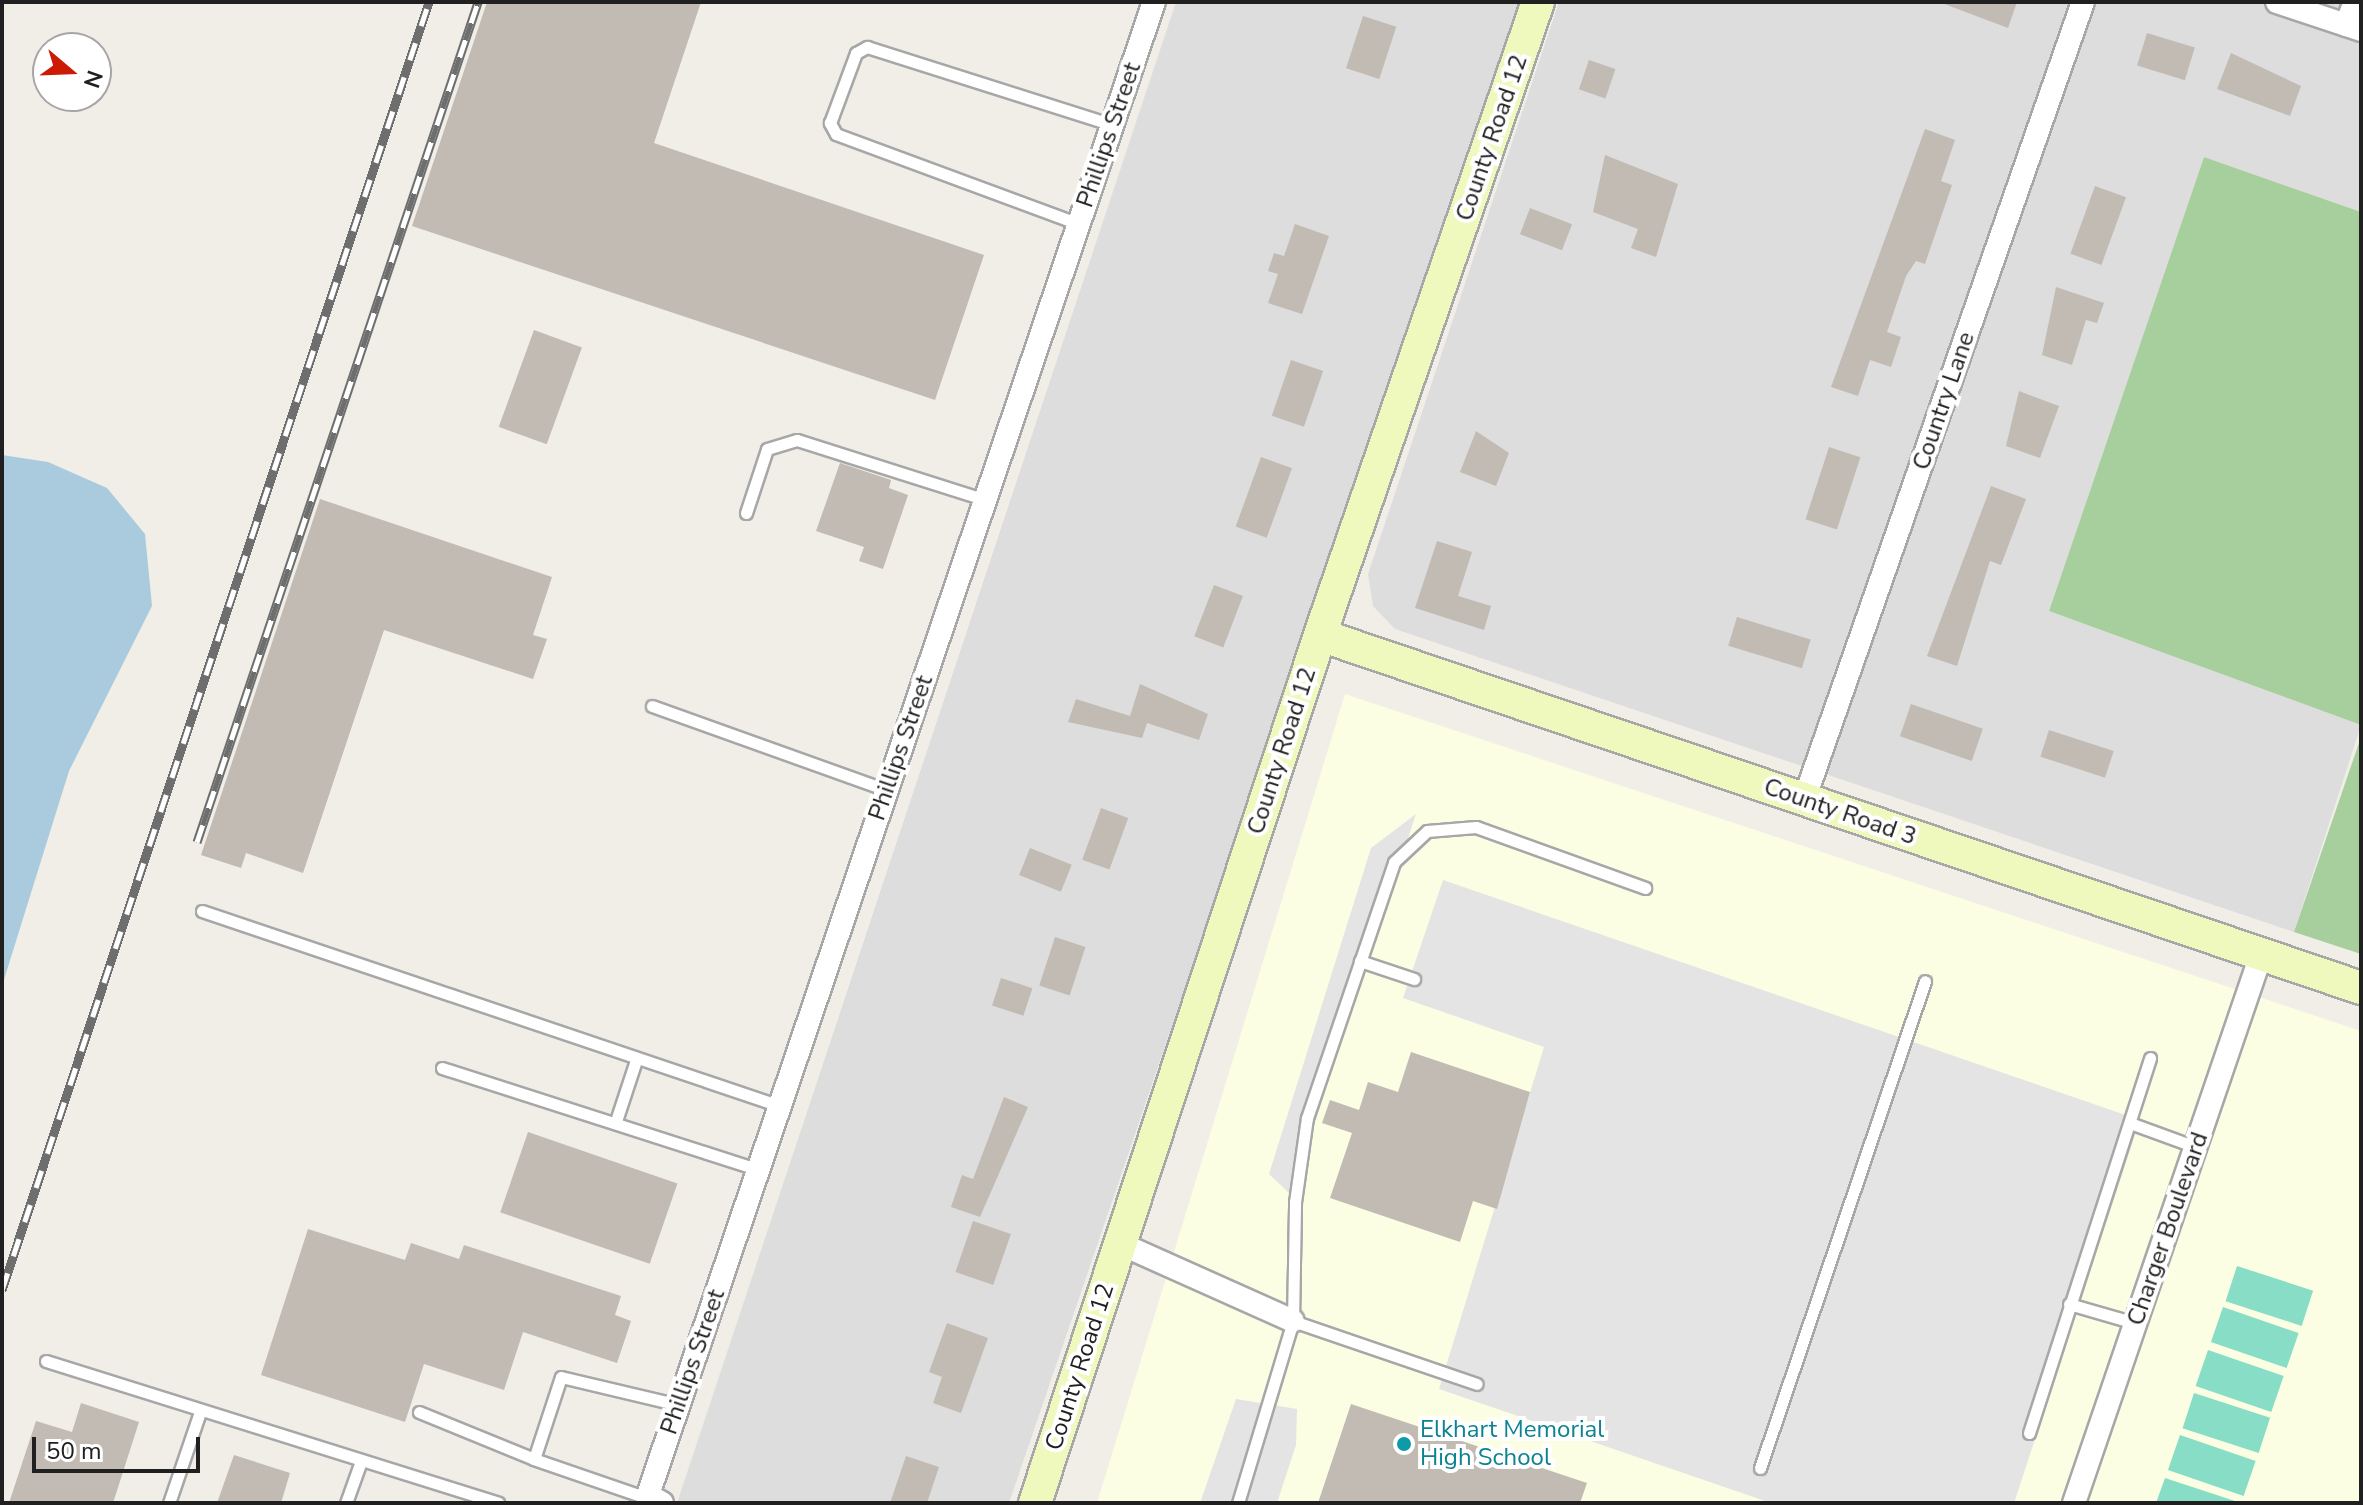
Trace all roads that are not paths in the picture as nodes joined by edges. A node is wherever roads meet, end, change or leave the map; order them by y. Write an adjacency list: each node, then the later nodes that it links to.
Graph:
1 (1154, 2): 7 (street, Phillips Street)
2 (1538, 2): 11 (main road, County Road 12)
3 (2083, 2): 14 (street, Country Lane)
4 (2277, 2): 6 (street)
5 (2355, 2): 6 (street)
6 (2354, 27)
7 (1113, 125): 8 (street, Phillips Street); 8 (lane)
8 (1079, 224): 9 (street, Phillips Street)
9 (986, 500): 10 (lane); 13 (street, Phillips Street)
10 (746, 513)
11 (1320, 635): 14 (main road, County Road 3); 30 (main road, County Road 12)
12 (652, 706): 13 (lane)
13 (887, 790): 25 (street, Phillips Street)
14 (1804, 800): 17 (main road, County Road 3)
15 (1645, 888): 18 (lane)
16 (202, 911): 23 (lane)
17 (2261, 955): 21 (main road, County Road 3); 28 (street, Charger Boulevard)
18 (1360, 961): 19 (lane); 32 (lane)
19 (1414, 979)
20 (1925, 981): 42 (lane)
21 (2361, 988)
22 (2150, 1058): 27 (lane)
23 (636, 1060): 25 (lane); 26 (lane)
24 (442, 1068): 26 (lane)
25 (780, 1106): 29 (street, Phillips Street)
26 (616, 1121): 29 (lane)
27 (2130, 1123): 28 (lane); 31 (lane)
28 (2197, 1147): 33 (street, Charger Boulevard)
29 (759, 1170): 36 (street, Phillips Street)
30 (1121, 1244): 32 (street); 47 (main road, County Road 12)
31 (2069, 1304): 33 (lane); 39 (lane)
32 (1293, 1321): 35 (lane); 48 (lane)
33 (2135, 1323): 49 (street, Charger Boulevard)
34 (46, 1361): 37 (lane)
35 (1477, 1384)
36 (679, 1405): 40 (lane); 43 (street, Phillips Street)
37 (200, 1412): 41 (lane); 44 (lane)
38 (419, 1412): 40 (lane)
39 (2029, 1433)
40 (534, 1459): 43 (lane)
41 (360, 1464): 45 (lane); 46 (lane)
42 (1760, 1468)
43 (652, 1500)
44 (169, 1503)
45 (346, 1503)
46 (498, 1503)
47 (1035, 1503)
48 (1238, 1503)
49 (2074, 1503)

